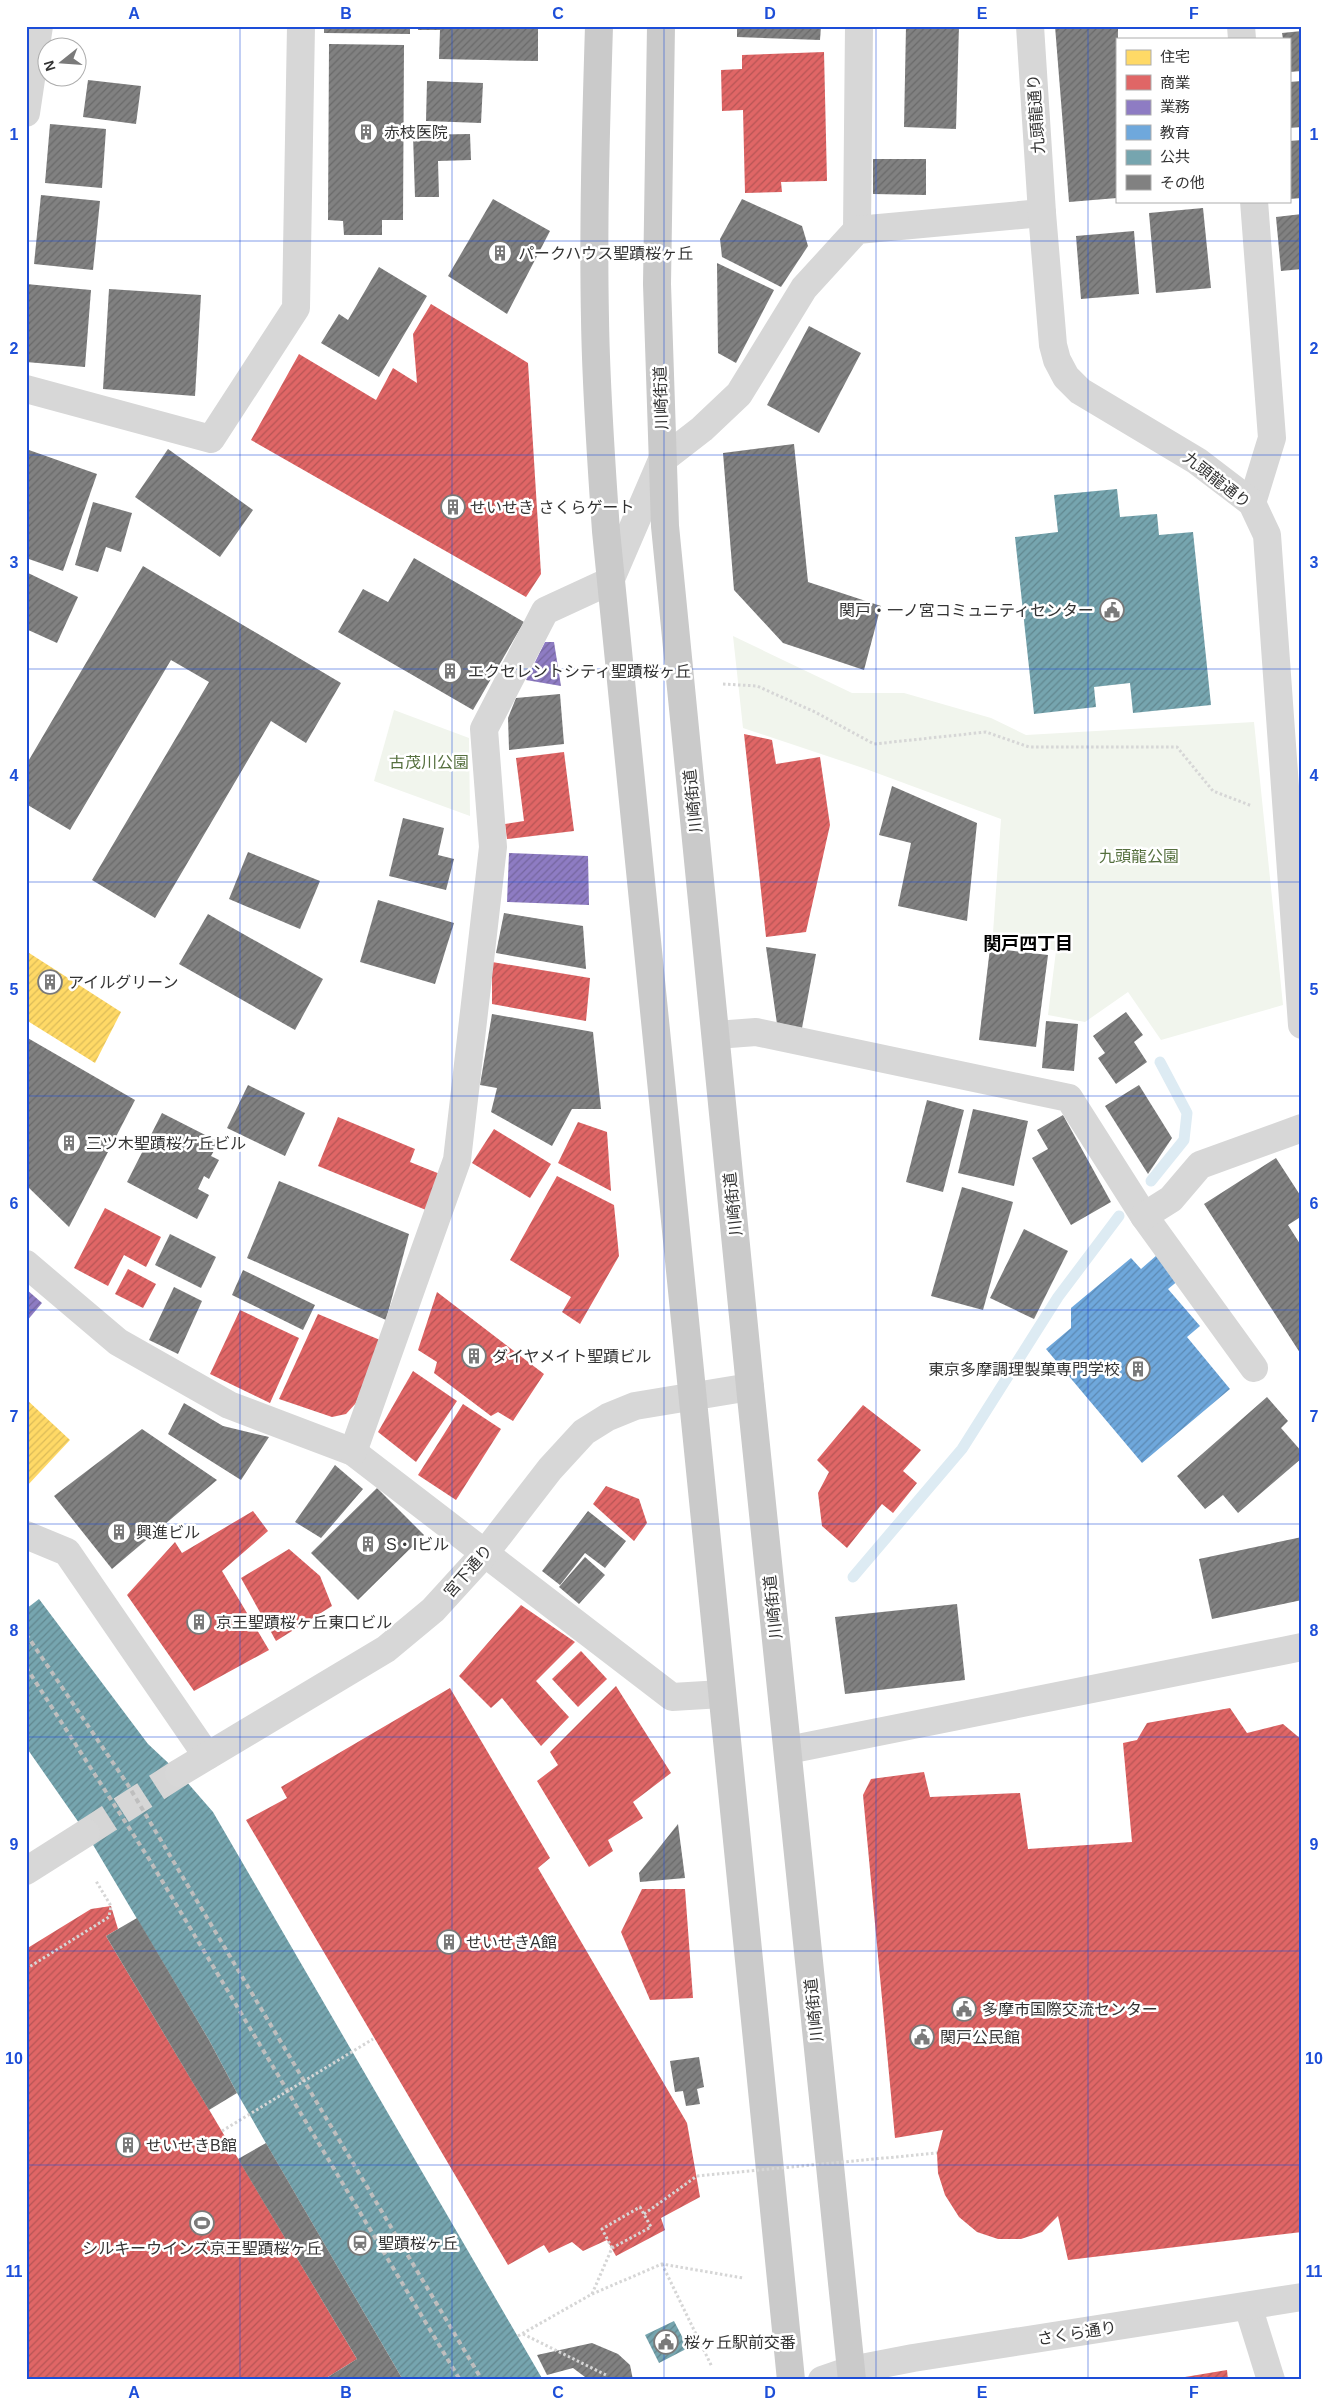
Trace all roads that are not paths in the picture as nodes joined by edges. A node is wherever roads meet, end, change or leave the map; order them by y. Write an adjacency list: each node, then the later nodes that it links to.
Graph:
1 (39, 26): 7 (street)
2 (301, 26): 11 (street)
3 (599, 26): 14 (main road)
4 (661, 26): 12 (main road, 川崎街道)
5 (859, 26): 10 (street)
6 (1030, 26): 9 (street, 九頭龍通り)
7 (26, 113)
8 (1254, 202): 13 (street)
9 (1042, 213): 10 (street); 13 (street, 九頭龍通り)
10 (857, 230): 12 (street)
11 (26, 389)
12 (662, 460): 14 (street); 16 (main road, 川崎街道)
13 (1252, 503): 15 (street, 九頭龍通り)
14 (610, 581): 22 (main road); 23 (street)
15 (1301, 1011)
16 (716, 1035): 18 (street); 21 (main road, 川崎街道)
17 (1302, 1128): 18 (street)
18 (1144, 1216): 20 (street)
19 (26, 1264): 23 (street)
20 (1254, 1368)
21 (750, 1387): 22 (street, 宮下通り); 28 (main road, 川崎街道)
22 (692, 1396): 25 (street, 宮下通り); 27 (main road)
23 (354, 1452): 25 (street)
24 (26, 1535): 29 (street)
25 (485, 1553): 27 (street); 29 (street, 宮下通り)
26 (1302, 1647): 28 (street)
27 (722, 1694): 36 (main road)
28 (788, 1750): 35 (main road, 川崎街道)
29 (207, 1756): 30 (street, 宮下通り)
30 (179, 1773)
31 (86, 1833): 32 (street)
32 (26, 1871)
33 (1302, 2297): 34 (street, さくら通り)
34 (1248, 2306): 35 (street, さくら通り); 38 (street)
35 (852, 2375): 37 (street, さくら通り)
36 (791, 2380)
37 (822, 2380)
38 (1271, 2380)

